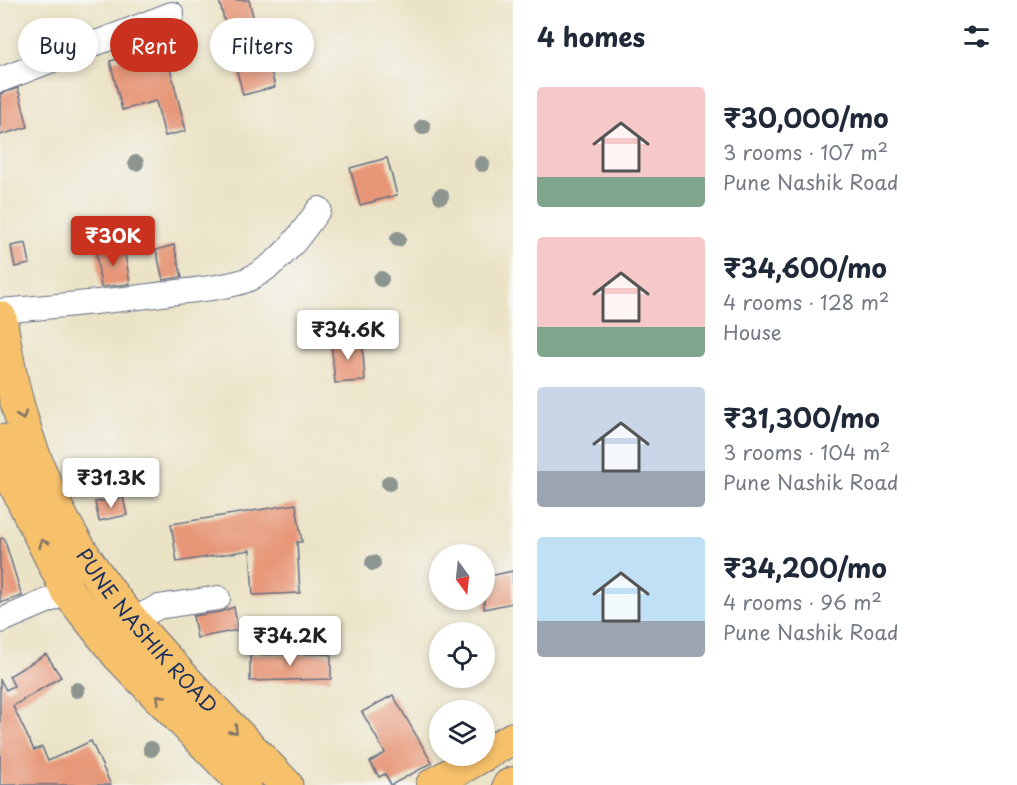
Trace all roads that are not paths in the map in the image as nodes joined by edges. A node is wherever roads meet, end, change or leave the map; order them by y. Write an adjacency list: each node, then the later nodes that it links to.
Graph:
1 (172, 14): 2 (street)
2 (0, 80)
3 (319, 209): 4 (street)
4 (0, 311)
5 (0, 318): 10 (highway, PUNE NASHIK ROAD, one-way to 10)
6 (0, 441): 7 (highway, PUNE NASHIK ROAD, one-way to 6)
7 (69, 592): 9 (street); 15 (highway, PUNE NASHIK ROAD, one-way to 7)
8 (218, 598): 10 (street)
9 (0, 621)
10 (131, 621): 16 (highway, PUNE NASHIK ROAD, one-way to 16)
11 (513, 738): 12 (main road)
12 (495, 748)
13 (464, 766): 17 (main road)
14 (513, 783): 18 (main road)
15 (245, 785)
16 (286, 785)
17 (432, 785)
18 (509, 785)

